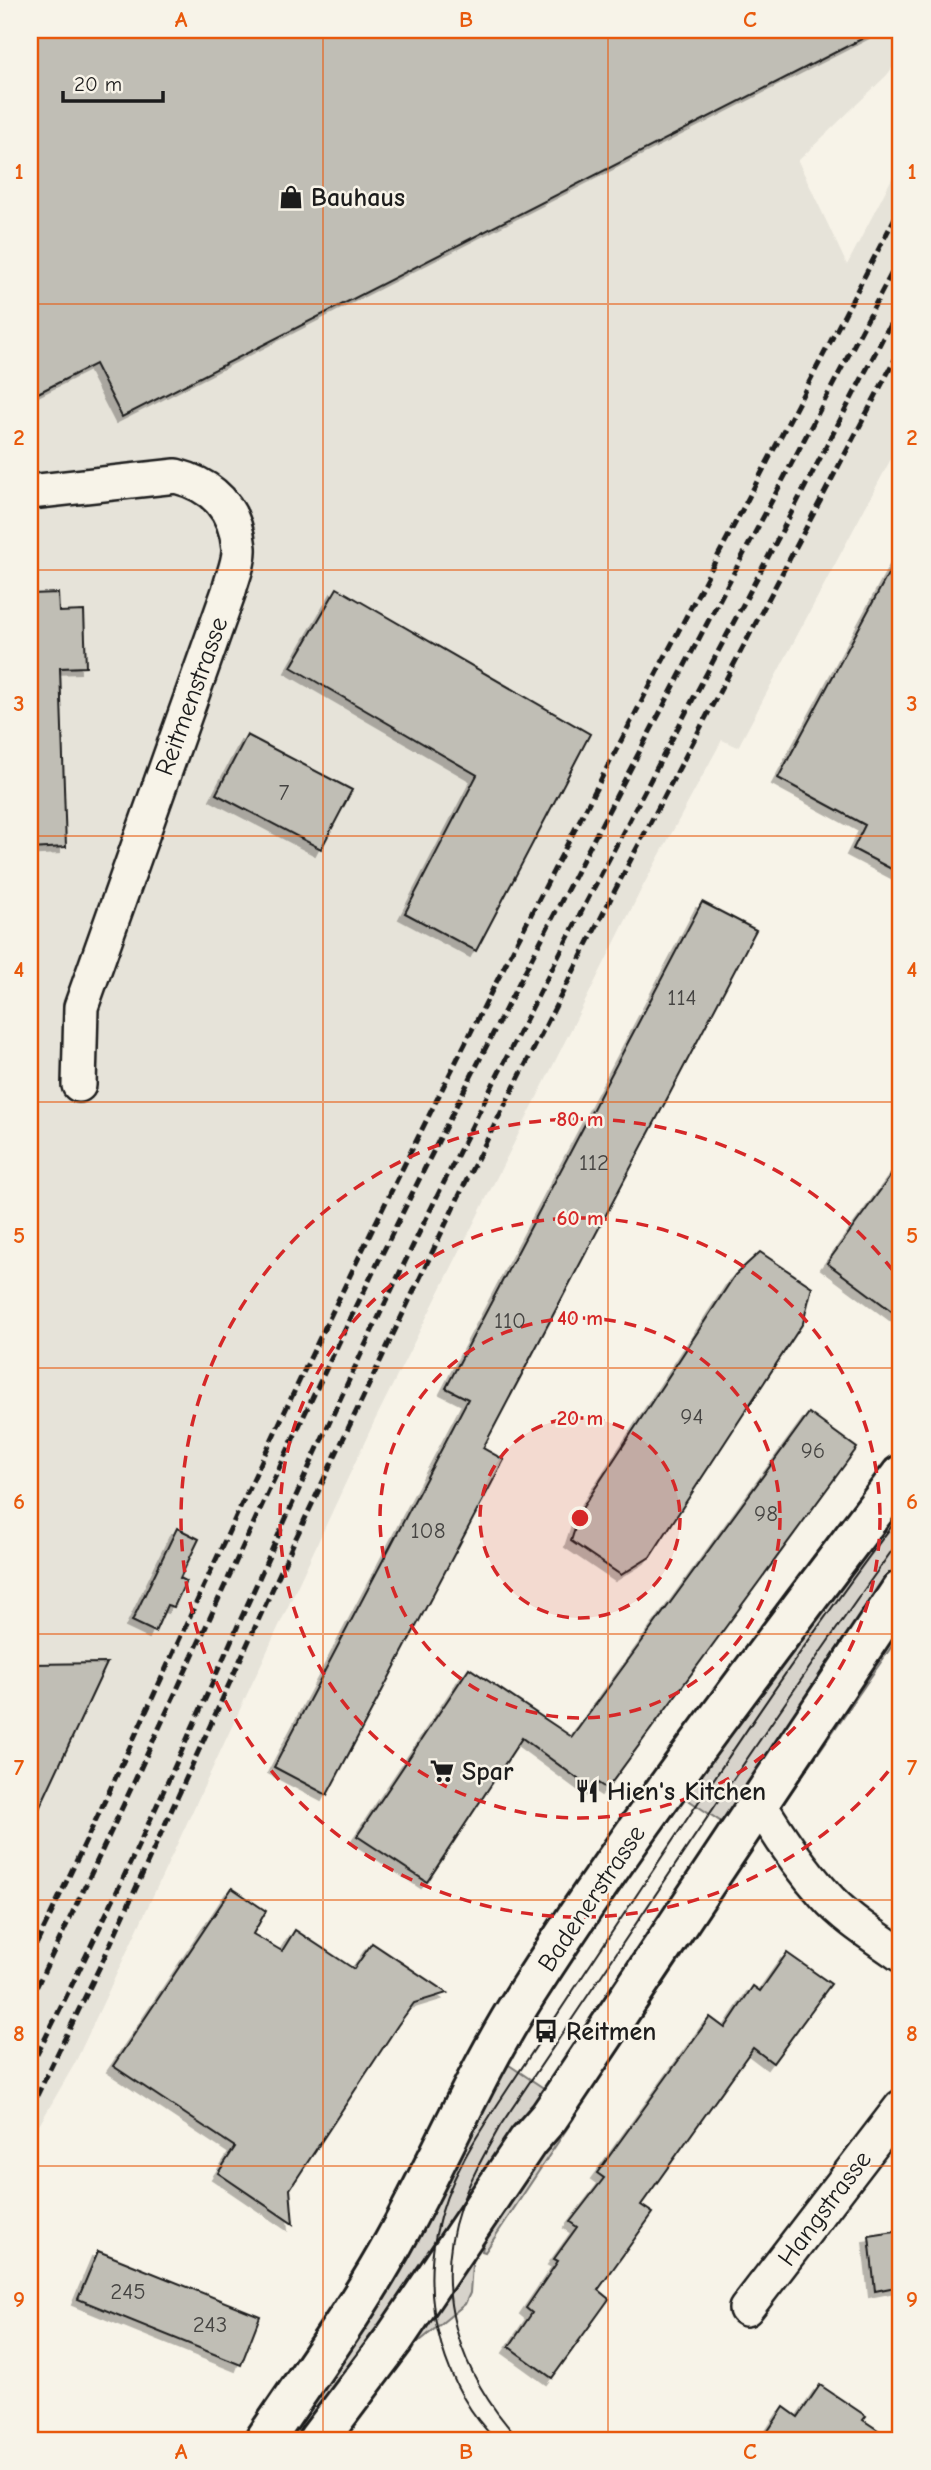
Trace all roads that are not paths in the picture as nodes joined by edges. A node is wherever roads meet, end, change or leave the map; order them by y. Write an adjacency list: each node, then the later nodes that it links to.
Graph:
1 (30, 492): 2 (street, Reitmenstrasse)
2 (79, 1085)
3 (901, 1475): 9 (main road, Badenerstrasse)
4 (901, 1590): 5 (main road)
5 (759, 1803): 6 (street); 10 (main road)
6 (901, 1955)
7 (901, 2107): 8 (street, Hangstrasse)
8 (746, 2309)
9 (265, 2440)
10 (318, 2440)

